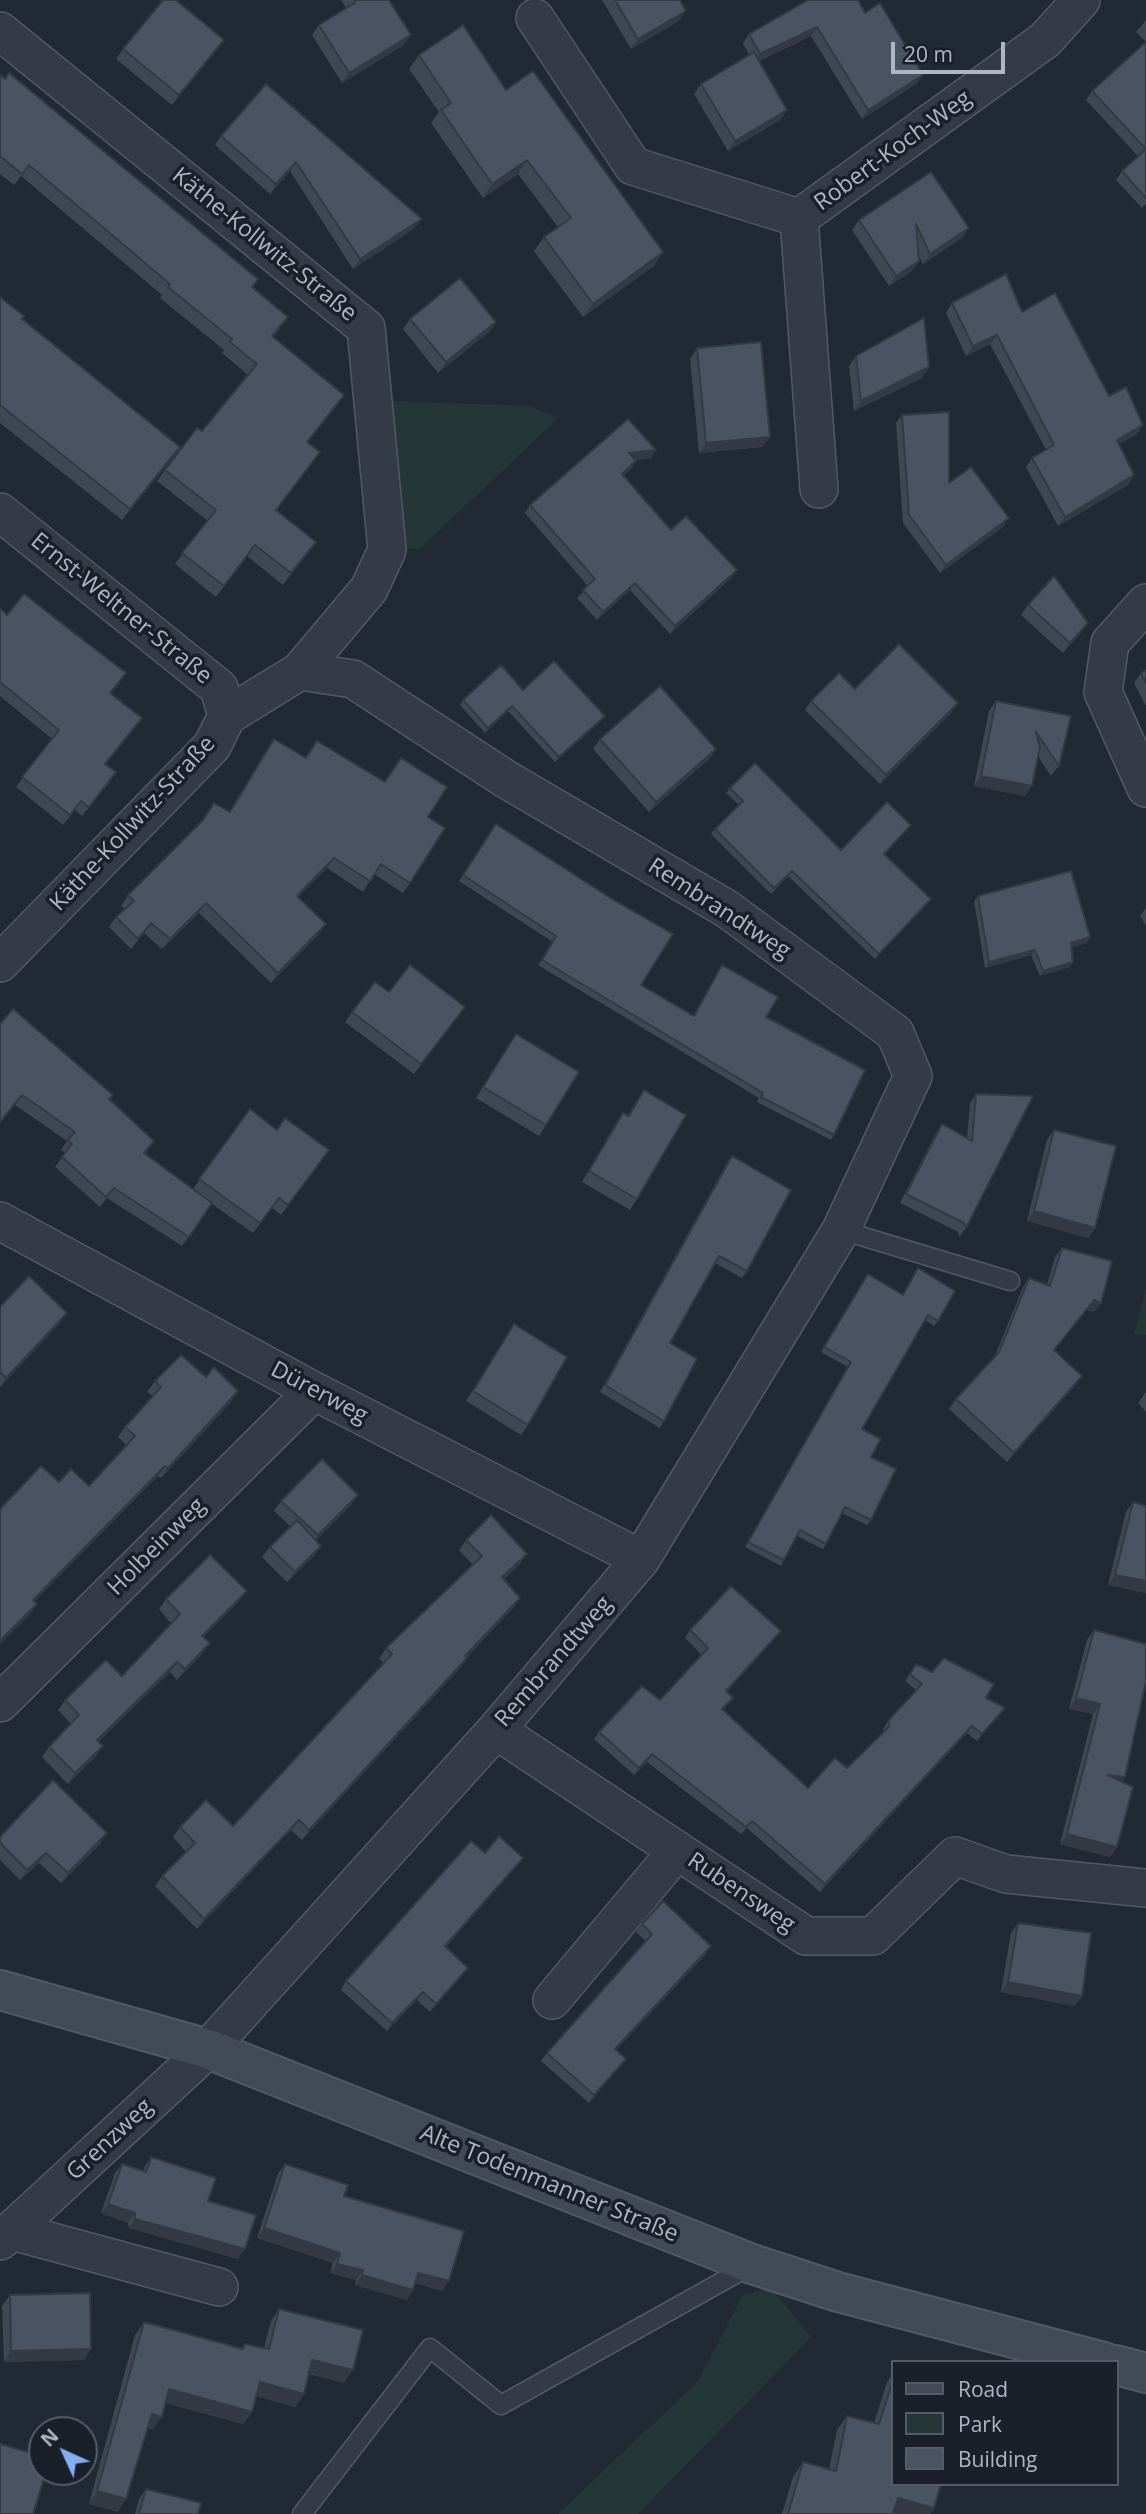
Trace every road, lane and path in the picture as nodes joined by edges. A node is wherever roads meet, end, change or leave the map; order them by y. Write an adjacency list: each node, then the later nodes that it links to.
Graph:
1 (1081, 0): 4 (street, Robert-Koch-Weg)
2 (535, 18): 4 (street, Robert-Koch-Weg)
3 (0, 32): 8 (street, Käthe-Kollwitz-Straße)
4 (799, 218): 5 (street, Robert-Koch-Weg)
5 (819, 489)
6 (0, 512): 11 (street, Ernst-Weltner-Straße)
7 (1146, 603): 12 (street)
8 (339, 626): 9 (street, Käthe-Kollwitz-Straße); 10 (street)
9 (300, 671): 10 (street, Rembrandtweg); 11 (street, Käthe-Kollwitz-Straße)
10 (353, 679): 15 (street, Rembrandtweg)
11 (227, 716): 13 (street, Käthe-Kollwitz-Straße)
12 (1146, 788)
13 (0, 964)
14 (0, 1221): 17 (street, Dürerweg)
15 (841, 1230): 16 (lane); 18 (street, Rembrandtweg)
16 (1010, 1281)
17 (314, 1391): 18 (street, Dürerweg); 19 (street, Holbeinweg)
18 (641, 1559): 20 (street, Rembrandtweg)
19 (0, 1703)
20 (496, 1730): 21 (street, Rubensweg); 25 (street, Rembrandtweg)
21 (677, 1851): 22 (street, Rubensweg); 24 (street, Rubensweg)
22 (1146, 1888)
23 (0, 1990): 25 (street, Alte Todenmanner Straße)
24 (552, 2000)
25 (208, 2049): 26 (street, Grenzweg); 27 (street, Alte Todenmanner Straße)
26 (6, 2236): 28 (street, Grenzweg)
27 (752, 2264): 29 (street, Alte Todenmanner Straße); 32 (lane)
28 (219, 2287)
29 (1096, 2360)
30 (1118, 2366): 31 (street)
31 (1146, 2373)
32 (302, 2514)

